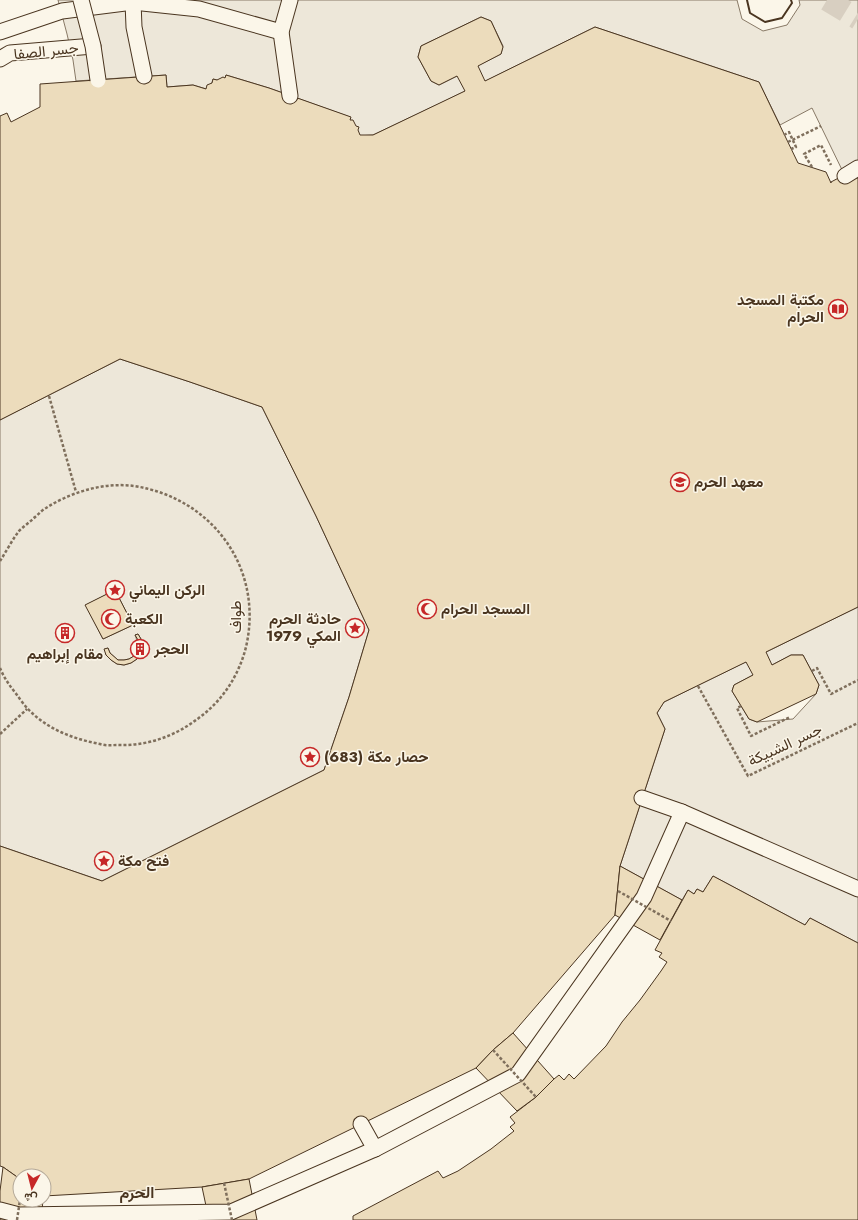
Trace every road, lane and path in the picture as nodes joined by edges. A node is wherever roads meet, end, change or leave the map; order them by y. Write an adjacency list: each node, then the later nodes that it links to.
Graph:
1 (81, 0): 6 (street, bridge)
2 (290, 0): 5 (street)
3 (134, 1): 4 (street); 5 (street); 8 (street)
4 (0, 32)
5 (281, 32): 10 (street)
6 (93, 46): 7 (street, جسر الصفا); 9 (street, bridge)
7 (0, 59)
8 (144, 76)
9 (98, 80)
10 (290, 96)
11 (821, 126): 13 (path)
12 (784, 135): 13 (path)
13 (793, 139): 14 (path); 16 (path)
14 (788, 142)
15 (821, 145): 17 (path)
16 (791, 149)
17 (812, 167)
18 (49, 396): 19 (path)
19 (76, 492): 20 (path, طواف); 26 (path, طواف)
20 (0, 561)
21 (0, 668): 26 (path, طواف)
22 (812, 671): 23 (path)
23 (858, 680)
24 (698, 686): 28 (path, جسر الشبيكة)
25 (741, 706): 27 (path)
26 (27, 708): 29 (path)
27 (790, 717)
28 (858, 723)
29 (0, 734)
30 (642, 798): 31 (street)
31 (682, 812): 32 (street); 38 (street)
32 (858, 889)
33 (618, 891): 34 (path, bridge)
34 (670, 921)
35 (493, 1050): 36 (path, bridge)
36 (536, 1097)
37 (361, 1124): 38 (street)
38 (375, 1150): 41 (street)
39 (224, 1183): 43 (path, bridge)
40 (19, 1208): 42 (path, bridge)
41 (0, 1210)
42 (17, 1220)
43 (232, 1220)

